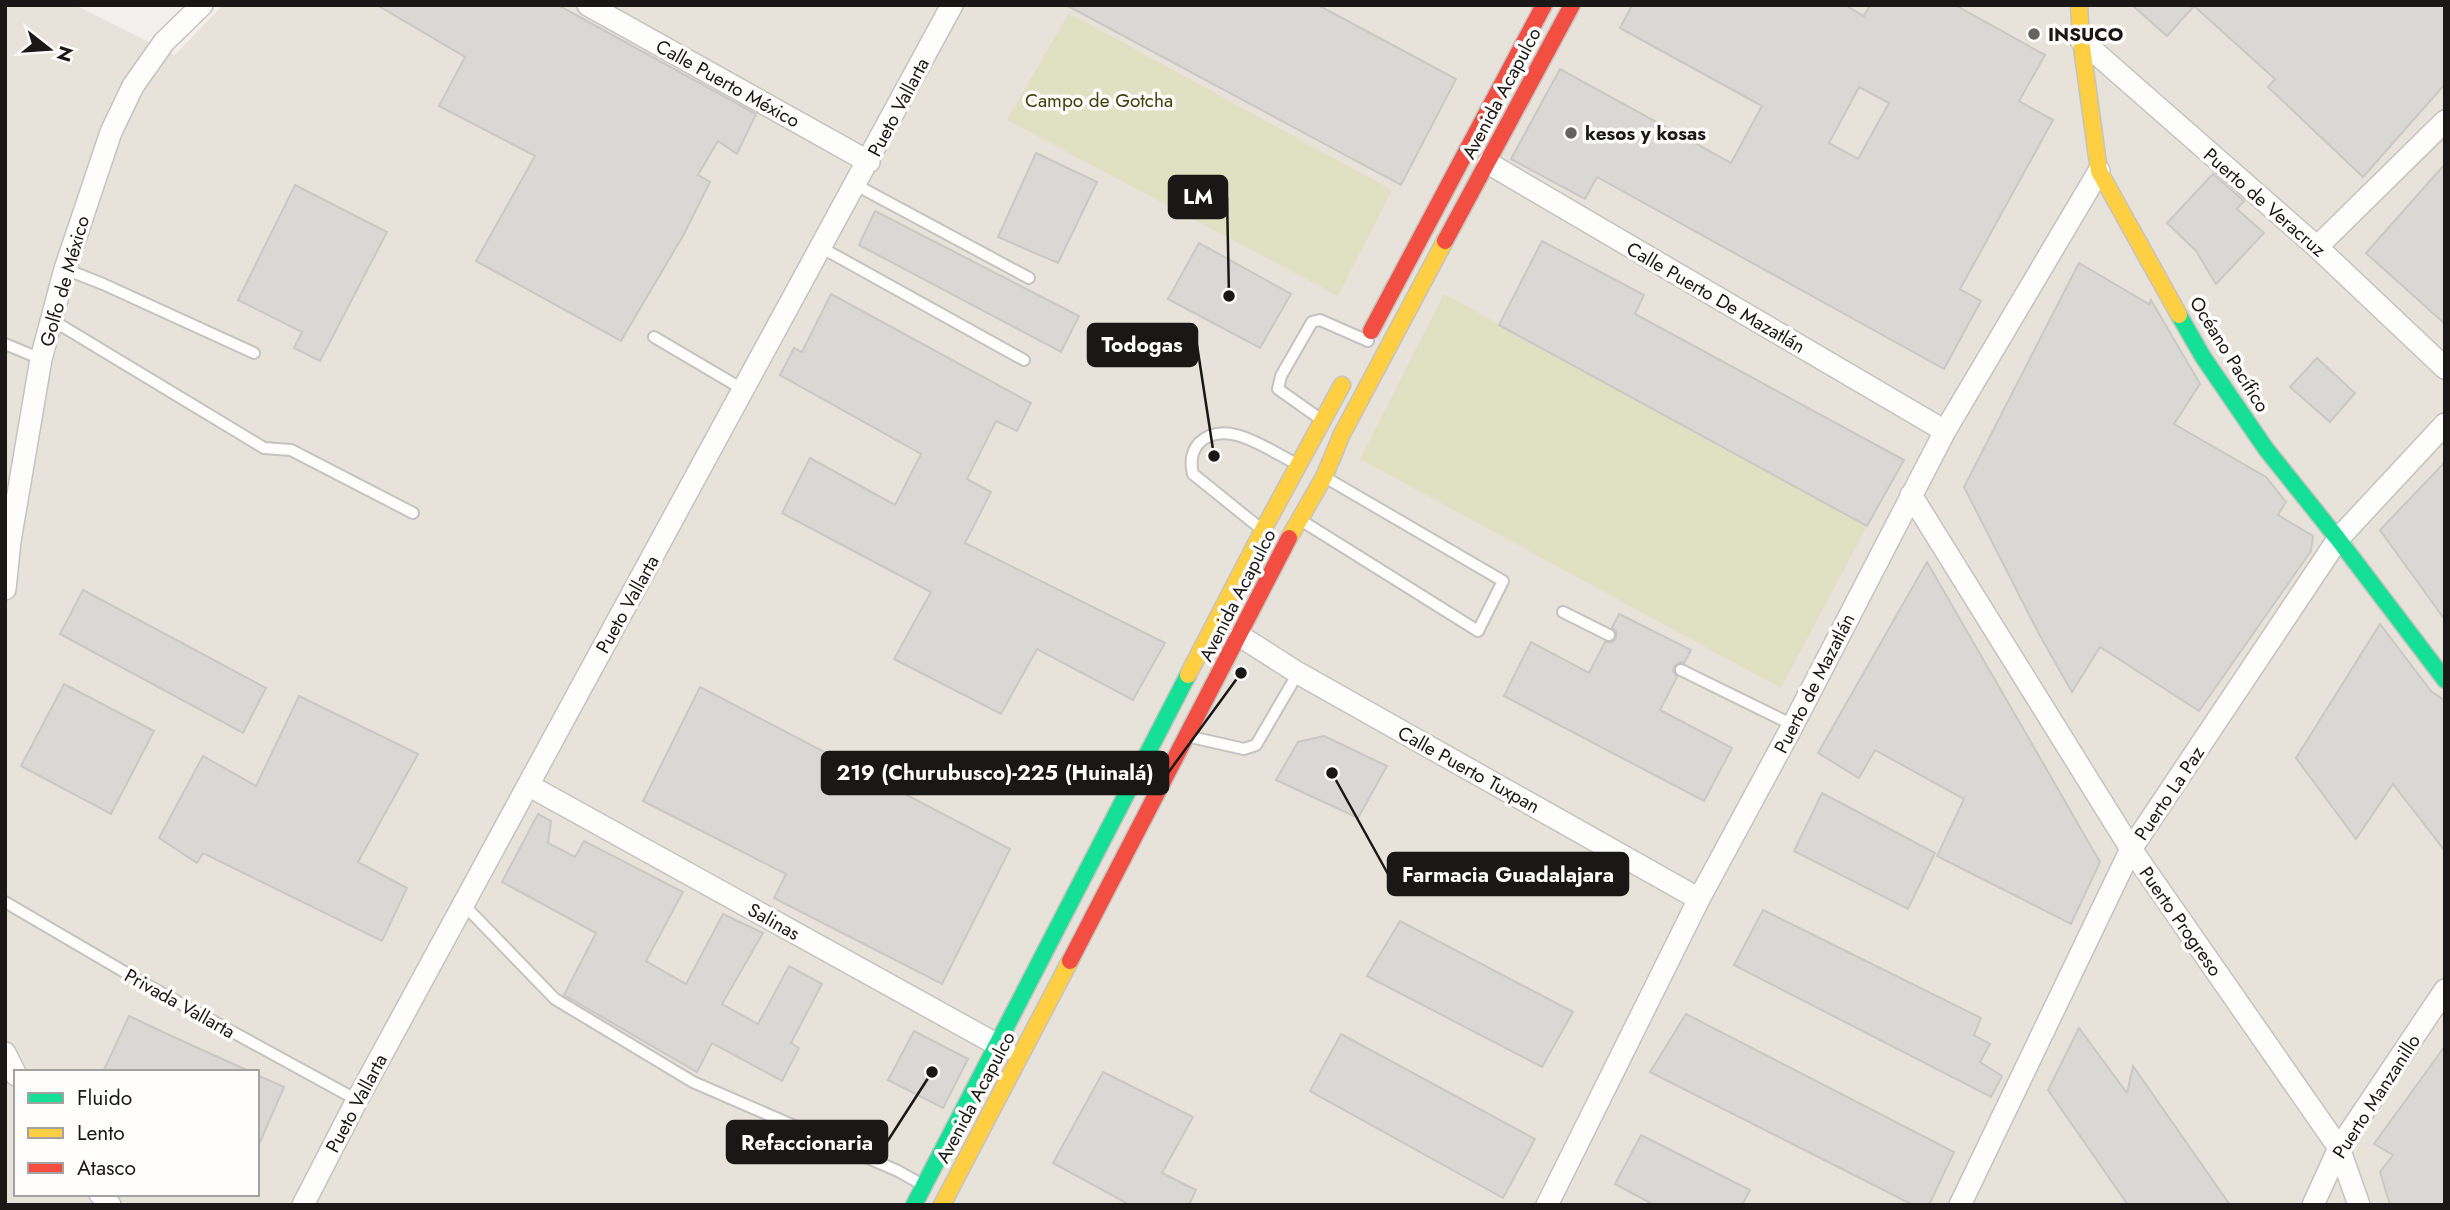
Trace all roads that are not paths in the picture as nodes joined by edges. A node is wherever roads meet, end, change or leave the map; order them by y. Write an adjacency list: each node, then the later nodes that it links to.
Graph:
1 (202, 5): 15 (street, Golfo de México)
2 (588, 5): 9 (street, Calle Puerto México)
3 (952, 5): 9 (street, Pueto Vallarta)
4 (1544, 5): 20 (main road, Avenida Acapulco)
5 (1572, 5): 10 (main road, Avenida Acapulco)
6 (2079, 5): 7 (main road, Océano Pacífico)
7 (2081, 40): 11 (main road, Océano Pacífico); 13 (street, Puerto de Veracruz)
8 (2445, 121): 13 (street)
9 (869, 162): 12 (street, Pueto Vallarta)
10 (1488, 163): 21 (main road, Avenida Acapulco); 30 (street, Calle Puerto De Mazatlán)
11 (2099, 171): 30 (street, Puerto de Mazatlán); 37 (main road, Océano Pacífico)
12 (856, 185): 14 (street, Pueto Vallarta); 16 (lane)
13 (2317, 247): 25 (street, Puerto de Veracruz)
14 (822, 248): 24 (lane); 27 (street, Pueto Vallarta)
15 (65, 269): 17 (street, Golfo de México); 22 (lane)
16 (1029, 278)
17 (52, 320): 23 (street, Golfo de México); 34 (lane)
18 (654, 337): 27 (lane)
19 (5, 344): 23 (lane)
20 (1363, 346): 21 (lane); 28 (lane)
21 (1387, 350): 31 (main road, Avenida Acapulco)
22 (254, 353)
23 (41, 359): 39 (street, Golfo de México)
24 (1024, 360)
25 (2445, 368)
26 (1348, 375): 28 (main road, Avenida Acapulco)
27 (744, 390): 48 (street, Pueto Vallarta)
28 (1323, 421): 31 (lane); 32 (main road, Avenida Acapulco)
29 (2445, 424): 37 (street, Puerto La Paz)
30 (1945, 430): 33 (street, Puerto de Mazatlán)
31 (1342, 434): 32 (main road, Avenida Acapulco)
32 (1311, 471): 35 (main road, Avenida Acapulco); 35 (lane); 36 (main road, Avenida Acapulco); 36 (lane)
33 (1912, 495): 46 (street, Puerto de Mazatlán); 49 (street, Puerto Progreso)
34 (413, 513)
35 (1300, 520): 38 (main road, Avenida Acapulco)
36 (1264, 530): 38 (lane); 54 (main road, Avenida Acapulco)
37 (2339, 539): 45 (main road, Océano Pacífico); 49 (street, Puerto La Paz)
38 (1284, 548): 42 (main road, Avenida Acapulco)
39 (5, 589)
40 (1563, 612): 41 (lane)
41 (1609, 635)
42 (1241, 636): 44 (street, Calle Puerto Tuxpan); 47 (main road, Avenida Acapulco)
43 (1681, 670): 46 (lane)
44 (1298, 673): 47 (lane); 50 (street, Calle Puerto Tuxpan)
45 (2445, 680)
46 (1793, 725): 50 (street, Puerto de Mazatlán)
47 (1186, 736): 56 (main road, Avenida Acapulco)
48 (528, 785): 52 (street, Pueto Vallarta); 54 (street, Salinas)
49 (2131, 849): 59 (street, Puerto Progreso); 65 (street, Puerto La Paz)
50 (1699, 899): 64 (street, Puerto de Mazatlán)
51 (5, 902): 58 (lane, Privada Vallarta)
52 (463, 904): 58 (street, Pueto Vallarta); 60 (lane)
53 (2445, 990): 59 (street, Puerto Manzanillo)
54 (998, 1045): 56 (street, Salinas); 60 (main road, Avenida Acapulco)
55 (5, 1053): 57 (street)
56 (1020, 1057): 61 (main road, Avenida Acapulco)
57 (14, 1071)
58 (357, 1100): 62 (street, Pueto Vallarta)
59 (2339, 1148): 66 (street, Puerto Manzanillo); 67 (street, Puerto Progreso)
60 (923, 1186): 61 (lane); 63 (main road, Avenida Acapulco)
61 (943, 1202)
62 (303, 1205)
63 (914, 1205)
64 (1547, 1205)
65 (1960, 1205)
66 (2313, 1205)
67 (2359, 1205)

